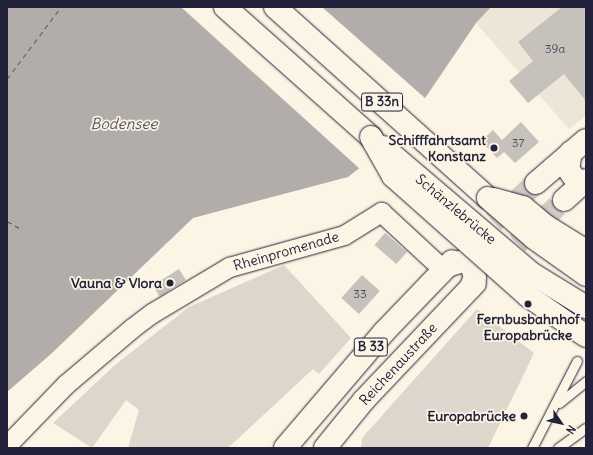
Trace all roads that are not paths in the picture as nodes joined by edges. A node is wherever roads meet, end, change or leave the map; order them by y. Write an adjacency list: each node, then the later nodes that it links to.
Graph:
1 (225, 7): 3 (main road, Schänzlebrücke / B 33n)
2 (275, 7): 7 (main road, Schänzlebrücke / B 33n)
3 (371, 137): 12 (main road, Schänzlebrücke / B 33n, bridge); 13 (main road, B 33n, bridge)
4 (579, 146): 5 (main road); 6 (main road)
5 (536, 183)
6 (584, 186): 8 (main road)
7 (488, 198): 9 (main road, B 33n, bridge); 11 (main road, Schänzlebrücke / B 33n, bridge)
8 (564, 200)
9 (586, 251)
10 (445, 263): 18 (main road, B 33); 19 (street, Rheinpromenade); 20 (main road, Reichenaustraße / B 33)
11 (586, 275)
12 (586, 307)
13 (586, 336)
14 (577, 361): 16 (lane)
15 (586, 381): 16 (lane)
16 (557, 405): 21 (lane)
17 (586, 428): 22 (lane)
18 (291, 444)
19 (7, 445)
20 (325, 448)
21 (532, 448)
22 (558, 448)

